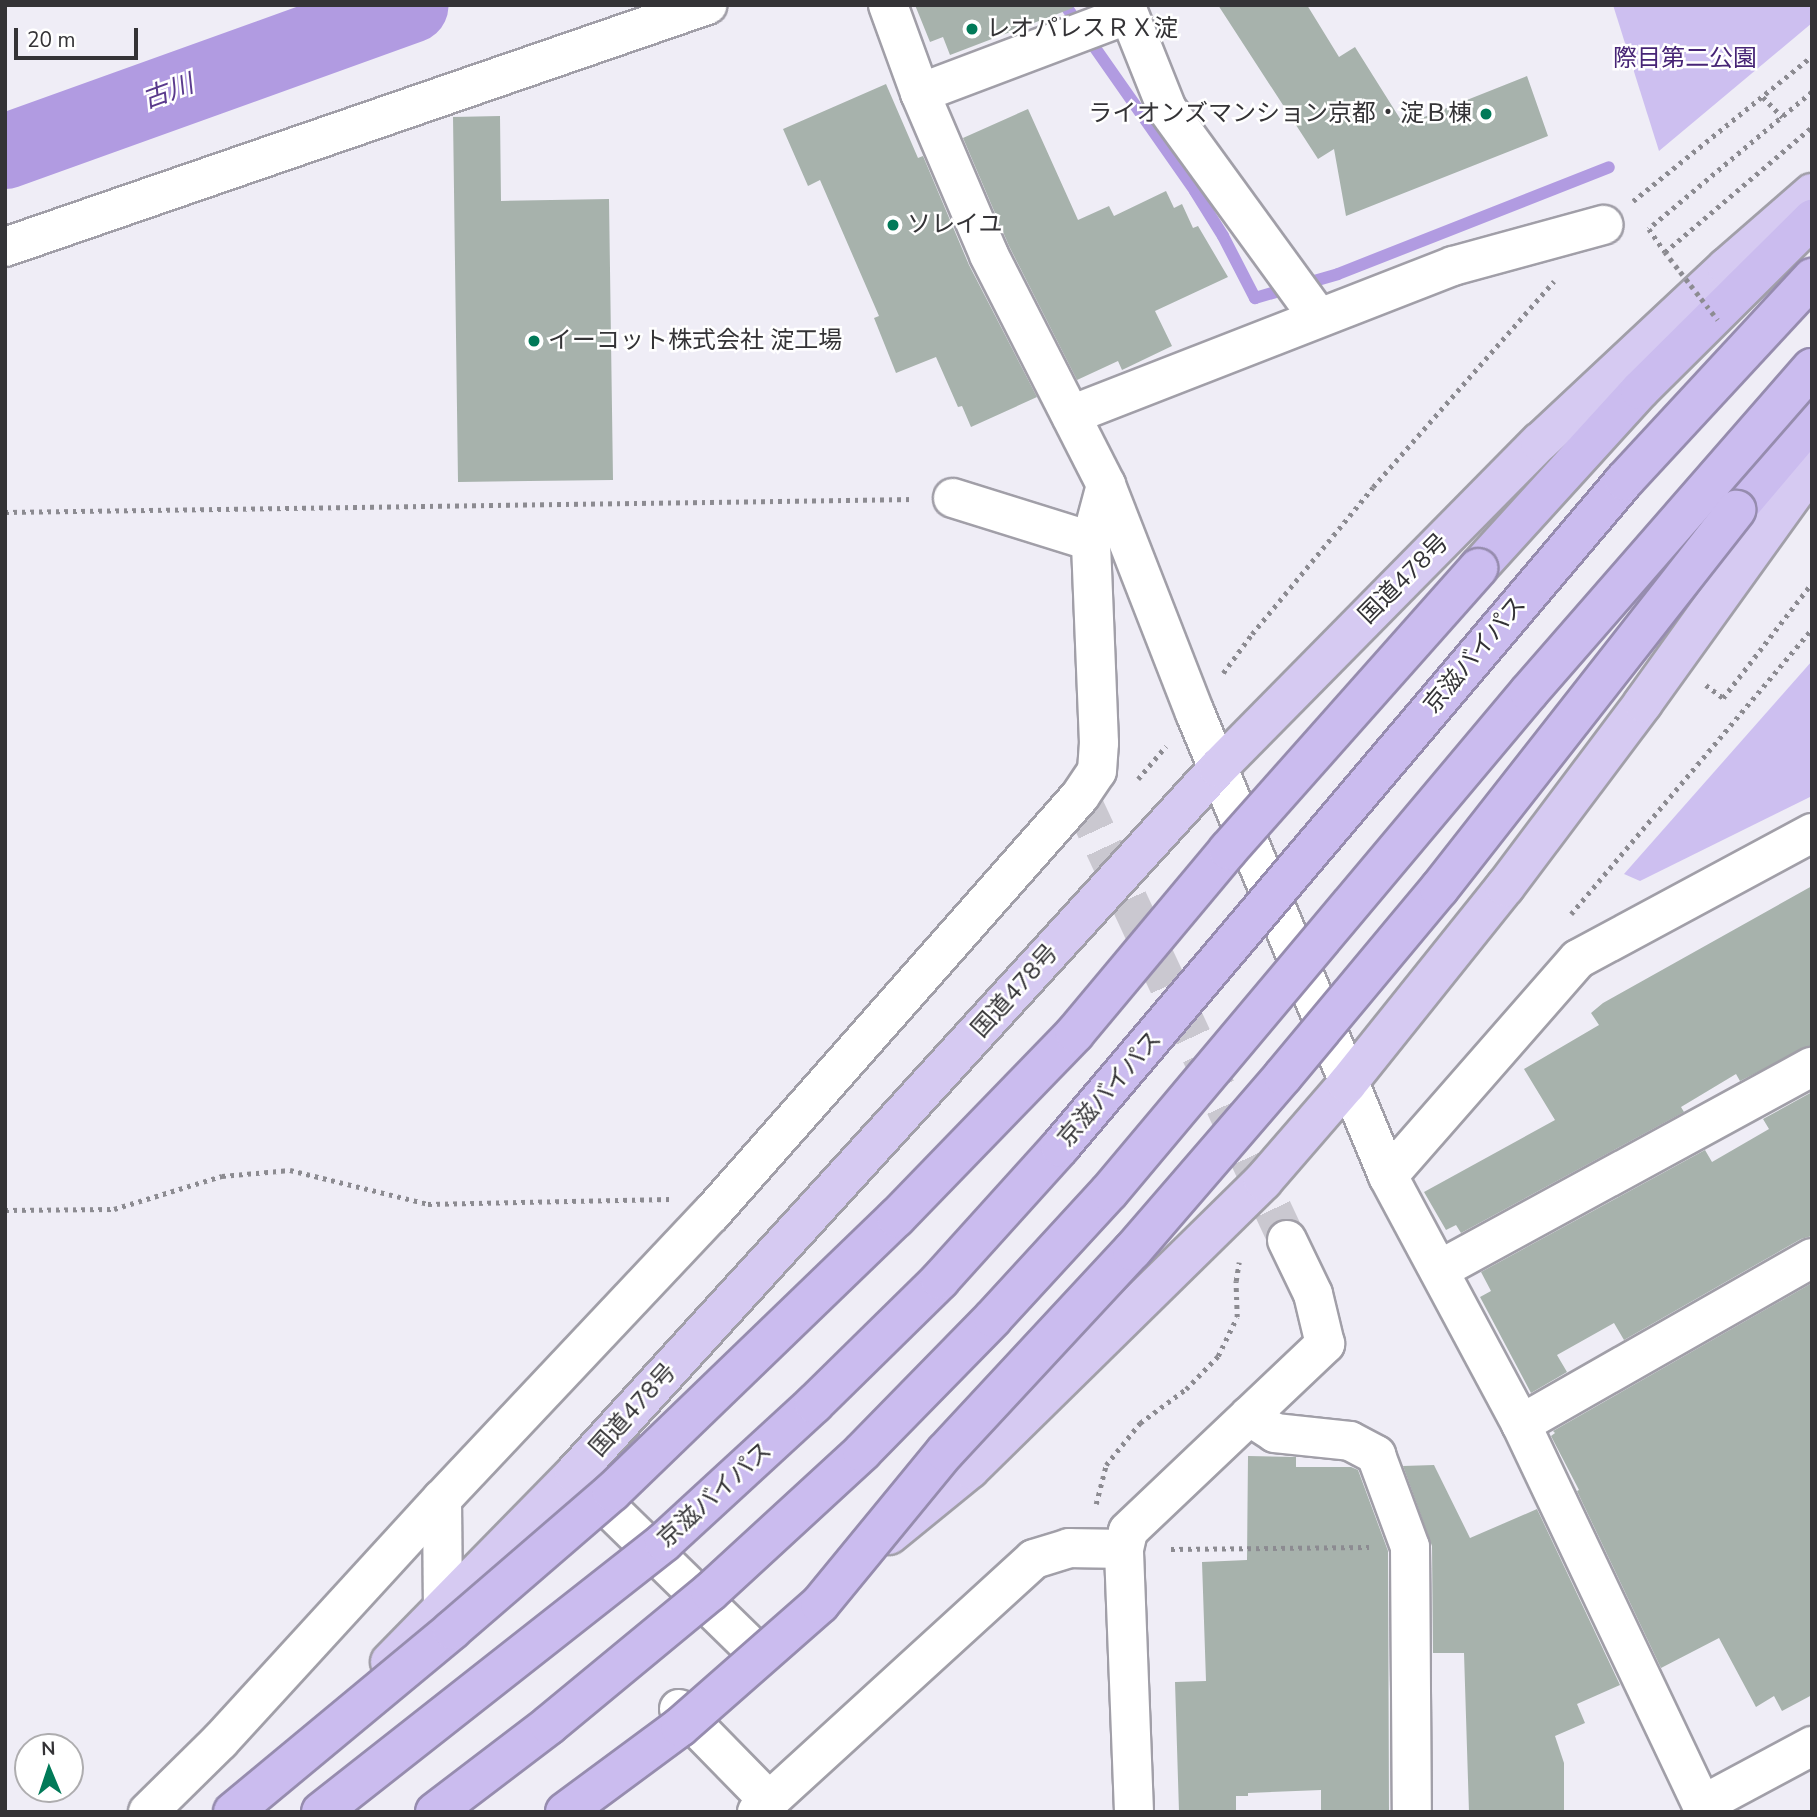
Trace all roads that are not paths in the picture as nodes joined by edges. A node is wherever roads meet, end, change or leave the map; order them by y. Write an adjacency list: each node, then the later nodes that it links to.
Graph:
1 (707, 5): 7 (street)
2 (888, 5): 3 (street)
3 (920, 93): 9 (street); 11 (street)
4 (1812, 193): 17 (highway, 国道478号)
5 (1812, 219): 37 (highway, bridge)
6 (1603, 225): 9 (street)
7 (15, 245)
8 (1812, 278): 39 (highway, 京滋バイパス, bridge)
9 (1318, 317): 11 (street)
10 (1812, 368): 40 (highway, bridge)
11 (1071, 415): 14 (street)
12 (1812, 420): 42 (highway, bridge)
13 (1812, 468): 20 (highway)
14 (1106, 485): 16 (street); 17 (street)
15 (953, 498): 16 (street)
16 (1091, 541): 28 (street)
17 (1218, 768): 20 (street); 27 (highway, 国道478号)
18 (1812, 833): 21 (street)
19 (1812, 1066): 24 (street)
20 (1347, 1084): 21 (street); 31 (highway)
21 (1388, 1175): 24 (street)
22 (1287, 1240): 25 (street)
23 (1812, 1258): 26 (street)
24 (1438, 1270): 26 (street)
25 (1249, 1416): 29 (street); 44 (street)
26 (1521, 1424): 35 (street)
27 (574, 1474): 30 (highway, 国道478号); 31 (street)
28 (442, 1499): 30 (street); 36 (street)
29 (1124, 1549): 34 (street); 43 (street)
30 (443, 1610): 38 (highway, 国道478号)
31 (751, 1647): 32 (highway)
32 (679, 1709): 34 (street); 41 (highway)
33 (1812, 1746): 35 (street)
34 (764, 1807)
35 (1704, 1808)
36 (148, 1812)
37 (233, 1812)
38 (240, 1812)
39 (321, 1812)
40 (435, 1812)
41 (548, 1812)
42 (565, 1812)
43 (1135, 1812)
44 (1412, 1812)

